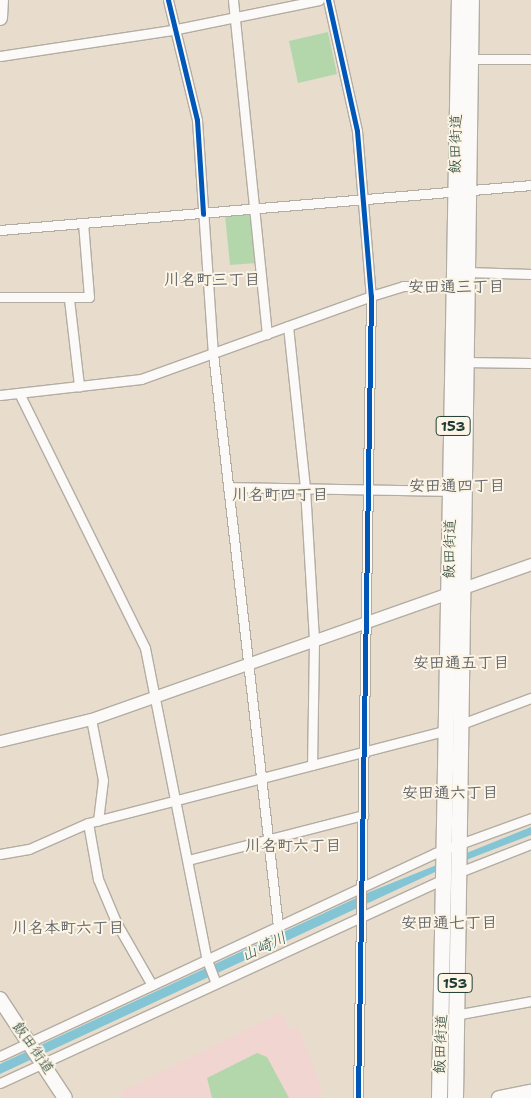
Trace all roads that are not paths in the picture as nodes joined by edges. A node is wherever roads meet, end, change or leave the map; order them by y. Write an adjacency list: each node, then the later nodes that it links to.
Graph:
1 (1, 0): 9 (main road)
2 (168, 0): 10 (street)
3 (233, 0): 8 (street)
4 (320, 0): 8 (street)
5 (328, 0): 16 (street)
6 (459, 0): 15 (highway, 飯田街道 / 153)
7 (471, 0): 12 (highway, 飯田街道 / 153)
8 (234, 17): 10 (street); 17 (street)
9 (0, 18)
10 (172, 30): 11 (street); 18 (street)
11 (0, 56)
12 (470, 59): 13 (street); 15 (highway, 飯田街道 / 153)
13 (531, 59)
14 (531, 185): 15 (street)
15 (462, 190): 16 (street); 21 (highway, 飯田街道 / 153); 23 (highway, 飯田街道 / 153)
16 (363, 200): 17 (street); 24 (street)
17 (256, 209): 18 (street); 28 (street)
18 (203, 214): 19 (street); 29 (street)
19 (83, 224): 20 (street); 26 (street)
20 (0, 230)
21 (467, 272): 22 (street); 30 (highway, 飯田街道 / 153)
22 (531, 274)
23 (455, 287): 24 (street); 38 (highway, 飯田街道 / 153)
24 (371, 296): 27 (street); 37 (street)
25 (0, 297): 26 (street)
26 (70, 299): 32 (street)
27 (288, 326): 28 (street); 36 (street)
28 (267, 334): 29 (street)
29 (213, 353): 32 (street); 35 (street)
30 (464, 362): 31 (street); 40 (highway, 飯田街道 / 153)
31 (531, 363)
32 (79, 386): 33 (street)
33 (19, 393): 34 (street); 44 (street)
34 (0, 395)
35 (228, 487): 36 (street); 43 (street)
36 (305, 488): 37 (street); 42 (street)
37 (366, 490): 38 (street); 41 (street)
38 (452, 491): 40 (highway, 飯田街道 / 153)
39 (531, 564): 40 (street)
40 (456, 592): 41 (street); 47 (highway, 飯田街道 / 153)
41 (364, 624): 42 (street); 49 (street)
42 (314, 641): 43 (street); 50 (street)
43 (248, 664): 44 (street); 51 (street)
44 (156, 693): 46 (street); 52 (street)
45 (531, 698): 47 (street)
46 (91, 719): 48 (street); 55 (street)
47 (453, 727): 49 (street); 59 (highway, 飯田街道 / 153)
48 (0, 741)
49 (362, 753): 50 (street); 53 (street)
50 (312, 765): 51 (street)
51 (261, 780): 52 (street); 57 (street)
52 (177, 802): 55 (street); 61 (street)
53 (363, 815): 57 (street); 63 (street)
54 (531, 818): 59 (street)
55 (98, 821): 56 (street)
56 (88, 823): 60 (street); 68 (street)
57 (268, 838): 61 (street); 65 (street)
58 (531, 844): 62 (street)
59 (452, 848): 62 (highway, 飯田街道 / 153); 63 (street)
60 (0, 854)
61 (188, 860): 66 (street)
62 (451, 873): 64 (street); 71 (highway, 飯田街道 / 153); 79 (highway, 飯田街道 / 153)
63 (362, 888): 64 (street); 65 (street)
64 (362, 915): 67 (street); 78 (street)
65 (278, 926): 66 (street)
66 (207, 960): 67 (street); 68 (street)
67 (216, 983): 74 (street)
68 (152, 984): 72 (street)
69 (0, 999): 72 (main road, 飯田街道)
70 (531, 1001): 71 (street)
71 (455, 1015): 80 (highway, 飯田街道 / 153)
72 (31, 1043): 73 (street); 74 (main road, 飯田街道)
73 (0, 1056)
74 (44, 1061): 75 (street); 77 (main road, 飯田街道)
75 (0, 1083)
76 (531, 1092): 81 (main road)
77 (65, 1098)
78 (358, 1098)
79 (439, 1098)
80 (455, 1098)
81 (499, 1098)

